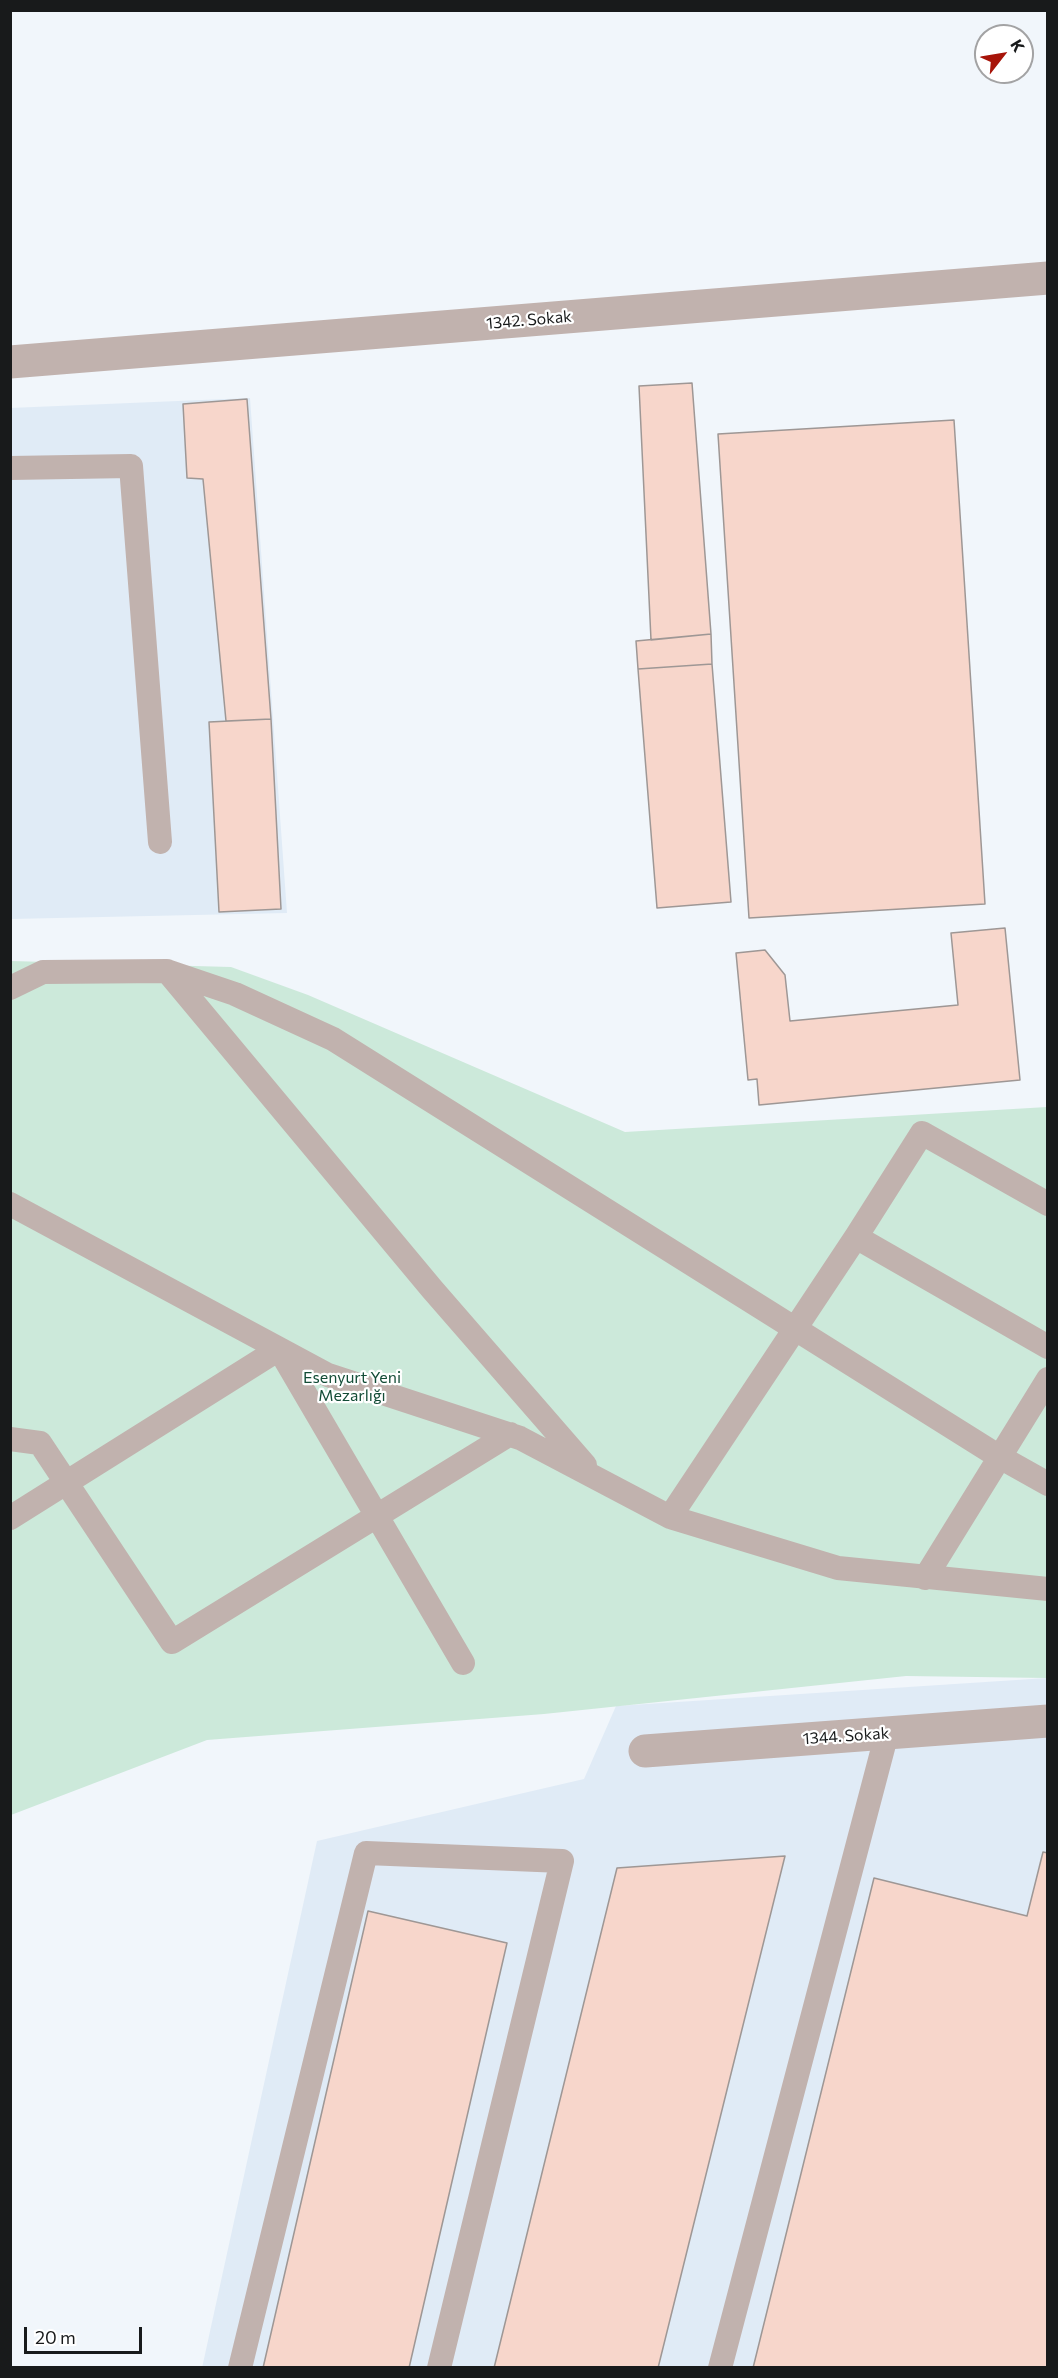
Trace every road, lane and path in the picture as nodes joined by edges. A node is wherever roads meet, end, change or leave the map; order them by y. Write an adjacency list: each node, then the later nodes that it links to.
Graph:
1 (1047, 278): 2 (street, 1342. Sokak)
2 (10, 362)
3 (10, 468): 4 (lane)
4 (160, 842)
5 (167, 971): 6 (lane); 10 (lane); 17 (lane)
6 (10, 988)
7 (10, 1204): 12 (lane)
8 (1047, 1204): 9 (lane)
9 (856, 1237): 10 (lane); 11 (lane)
10 (795, 1329): 16 (lane); 21 (lane)
11 (1047, 1347)
12 (279, 1349): 14 (lane); 18 (lane); 20 (lane)
13 (1047, 1378): 16 (lane)
14 (510, 1434): 17 (lane); 20 (lane)
15 (10, 1439): 18 (lane)
16 (998, 1456): 19 (lane); 23 (lane)
17 (594, 1475): 21 (lane)
18 (67, 1483): 20 (lane); 22 (lane)
19 (1047, 1484)
20 (378, 1517): 25 (lane)
21 (670, 1517): 23 (lane)
22 (10, 1518)
23 (925, 1578): 24 (lane)
24 (1047, 1589)
25 (463, 1663)
26 (1047, 1721): 27 (street, 1344. Sokak)
27 (887, 1733): 28 (street, 1344. Sokak); 31 (lane)
28 (645, 1751)
29 (240, 2367): 30 (lane)
30 (439, 2367)
31 (720, 2367)

